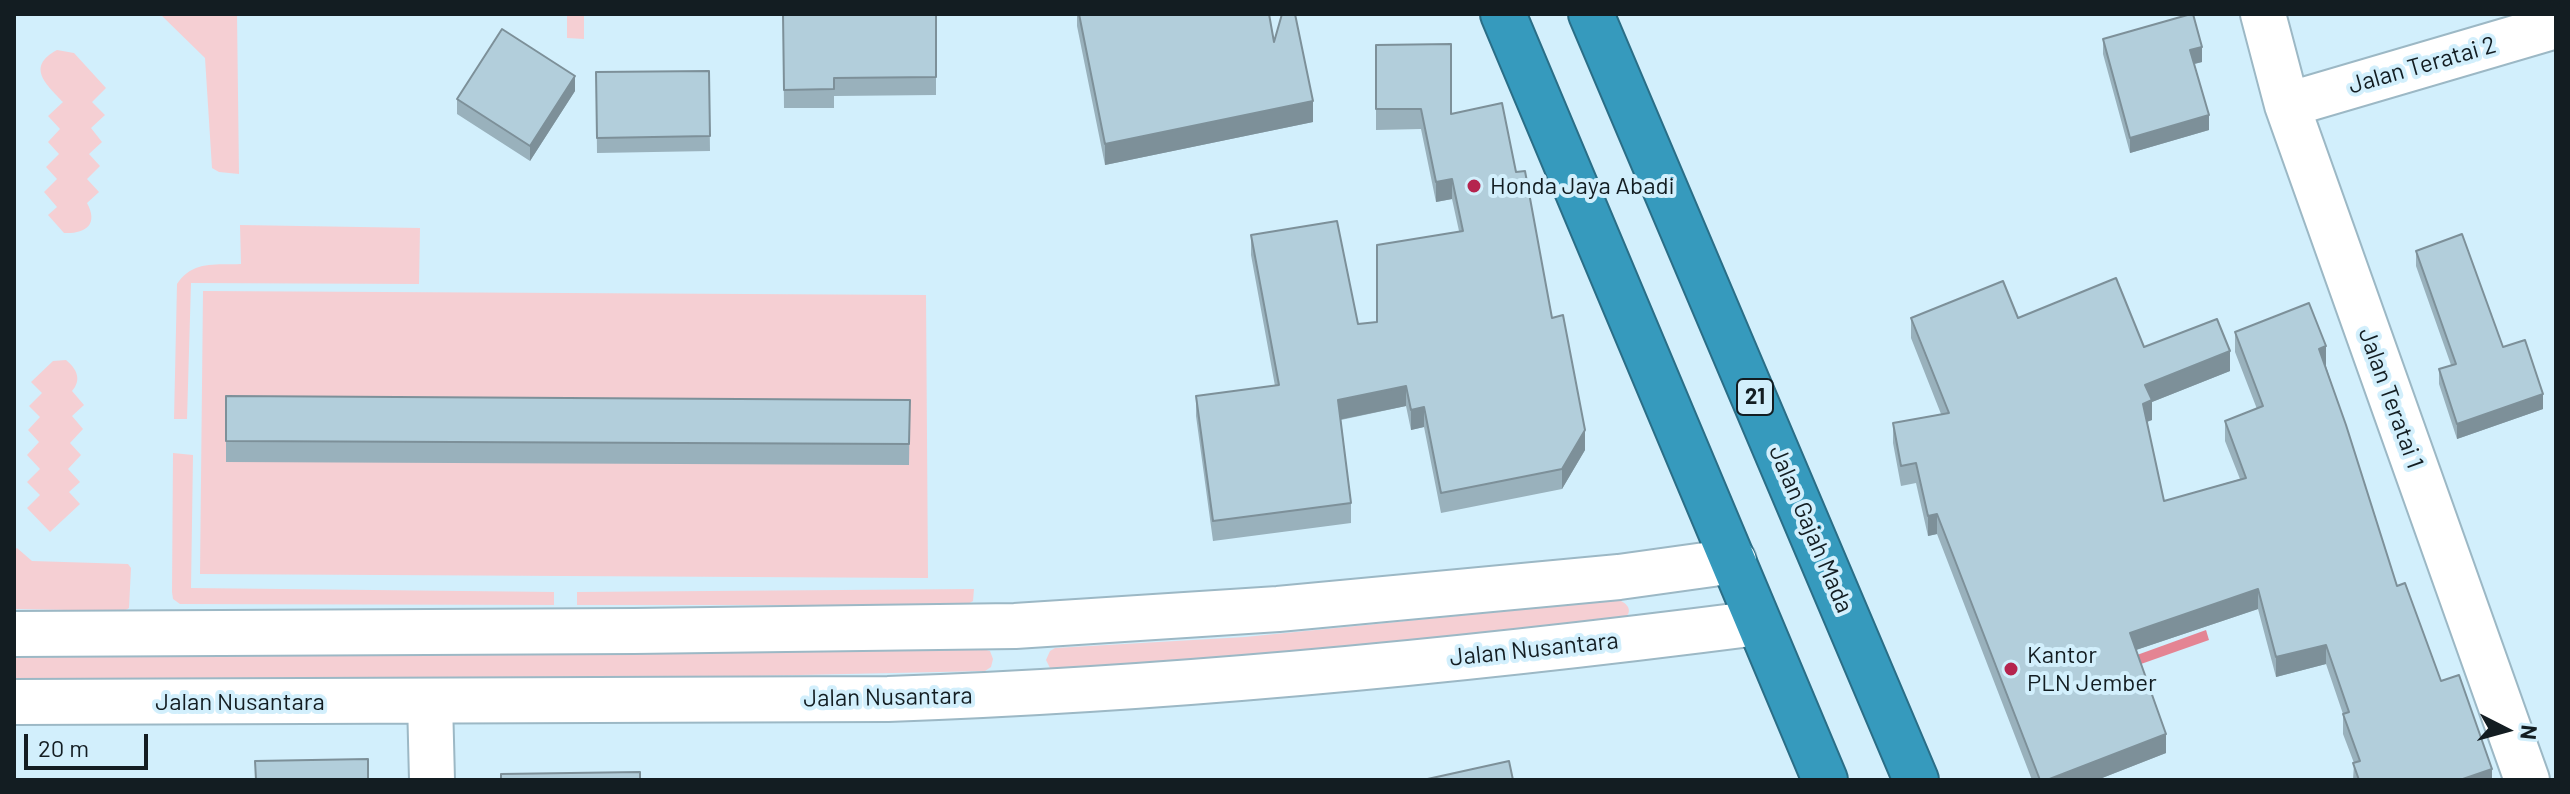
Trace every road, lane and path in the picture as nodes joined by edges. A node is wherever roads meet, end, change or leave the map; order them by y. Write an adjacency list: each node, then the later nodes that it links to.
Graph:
1 (1503, 14): 6 (highway)
2 (1591, 14): 13 (highway, Jalan Gajah Mada / 21)
3 (2263, 14): 5 (street, Jalan Teratai 1)
4 (2556, 26): 5 (street, Jalan Teratai 2)
5 (2287, 105): 14 (street, Jalan Teratai 1)
6 (1734, 561): 7 (highway); 8 (street)
7 (1758, 623): 9 (street, Jalan Nusantara); 12 (highway)
8 (14, 634)
9 (430, 701): 10 (street, Jalan Nusantara); 11 (street)
10 (14, 702)
11 (432, 780)
12 (1825, 780)
13 (1916, 780)
14 (2527, 780)

